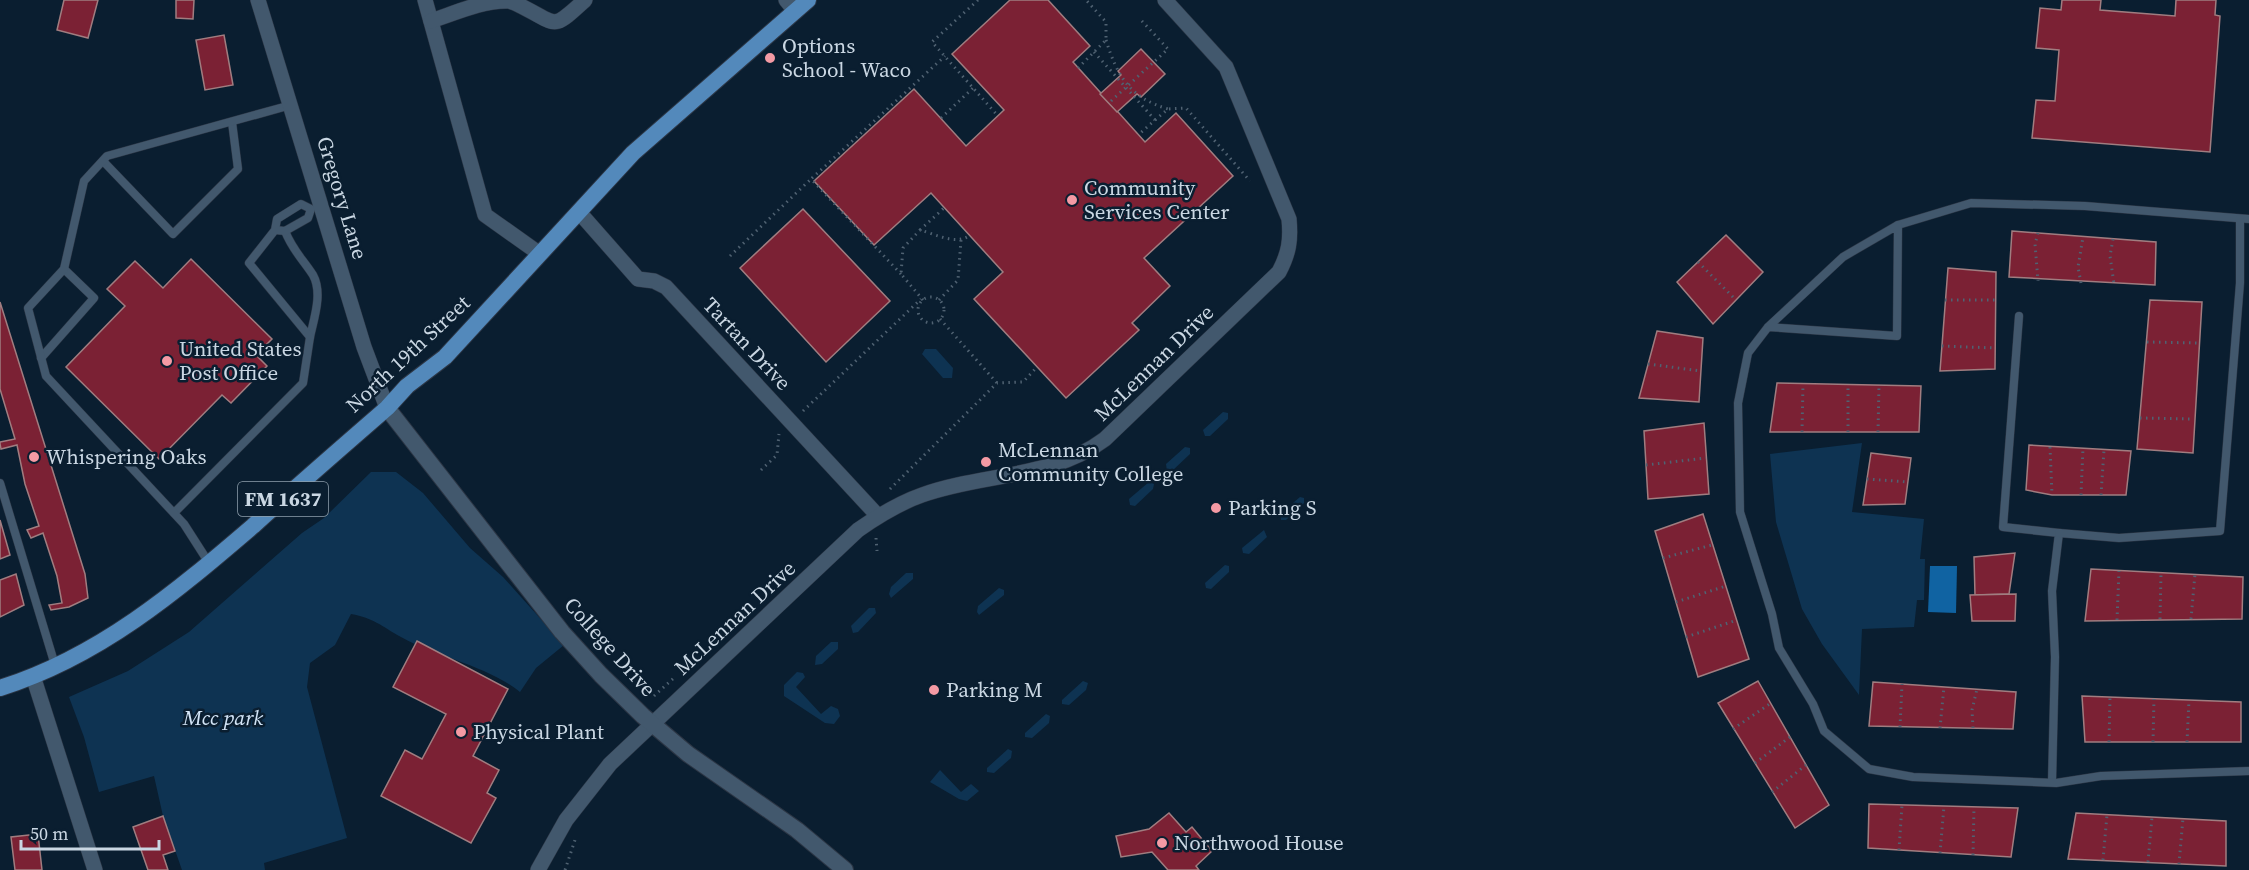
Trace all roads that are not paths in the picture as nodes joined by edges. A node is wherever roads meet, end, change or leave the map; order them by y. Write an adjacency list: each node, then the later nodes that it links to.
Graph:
1 (258, 0): 8 (street, Gregory Lane)
2 (425, 0): 7 (street)
3 (585, 0): 7 (street)
4 (808, 0): 6 (main road, North 19th Street / FM 1637)
5 (1165, 0): 26 (street, McLennan Drive)
6 (790, 6): 12 (main road, North 19th Street / FM 1637)
7 (431, 21): 17 (street)
8 (291, 105): 9 (lane); 11 (street, Gregory Lane)
9 (232, 122): 10 (lane); 10 (lane)
10 (103, 161): 18 (lane)
11 (316, 206): 15 (lane); 16 (lane); 23 (street, Gregory Lane)
12 (579, 212): 17 (main road, North 19th Street / FM 1637); 26 (street, Tartan Drive)
13 (2245, 219): 14 (lane); 27 (lane)
14 (1898, 225): 20 (lane); 20 (lane)
15 (275, 230): 16 (lane); 21 (lane)
16 (285, 231): 21 (lane)
17 (540, 254): 23 (main road, North 19th Street / FM 1637)
18 (64, 269): 22 (lane); 22 (lane)
19 (2019, 316): 27 (lane)
20 (1768, 327): 34 (lane)
21 (310, 337): 25 (lane)
22 (41, 358): 25 (lane)
23 (387, 408): 28 (main road, North 19th Street / FM 1637); 32 (street, College Drive)
24 (0, 483): 29 (lane)
25 (174, 513): 28 (lane)
26 (878, 516): 32 (street, McLennan Drive)
27 (2058, 533): 34 (lane)
28 (210, 563): 29 (main road, North 19th Street / FM 1637)
29 (55, 665): 30 (main road, North 19th Street / FM 1637)
30 (33, 676): 31 (main road, North 19th Street / FM 1637); 35 (street)
31 (0, 688)
32 (653, 724): 36 (street, McLennan Drive); 37 (street, College Drive)
33 (2249, 771): 34 (lane)
34 (2052, 782)
35 (94, 870)
36 (538, 870)
37 (844, 870)

